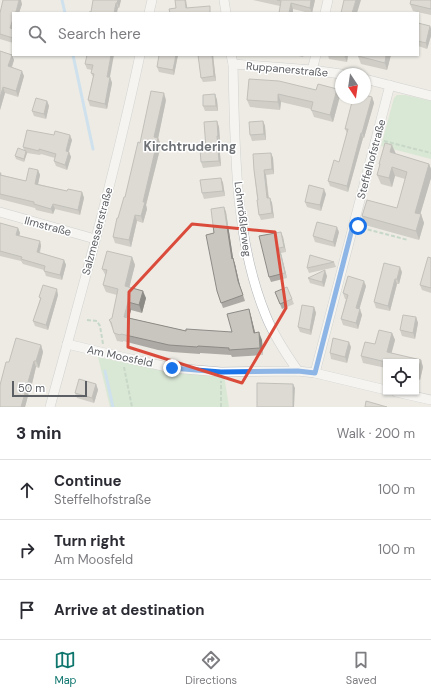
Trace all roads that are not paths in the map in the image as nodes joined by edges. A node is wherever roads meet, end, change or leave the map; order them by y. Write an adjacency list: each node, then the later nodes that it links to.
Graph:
1 (152, 0): 4 (street)
2 (224, 0): 5 (street)
3 (328, 0): 6 (street)
4 (149, 12)
5 (226, 12)
6 (325, 12)
7 (140, 56): 16 (street, Salzmesserstraße)
8 (316, 56): 10 (street)
9 (232, 60): 10 (street, Ruppanerstraße); 18 (street, Lohnrößlerweg)
10 (312, 70): 11 (street, Ruppanerstraße)
11 (335, 73)
12 (371, 80): 13 (street)
13 (390, 85): 14 (street); 19 (street, Steffelhofstraße)
14 (431, 96)
15 (0, 212): 16 (street, Ilmstraße)
16 (95, 239): 17 (street, Salzmesserstraße)
17 (67, 344): 18 (street, Am Moosfeld); 23 (street, Salzmesserstraße)
18 (298, 371): 19 (street, Am Moosfeld)
19 (315, 373): 20 (street, Am Moosfeld)
20 (383, 389)
21 (409, 395): 22 (street)
22 (431, 400)
23 (50, 407)

